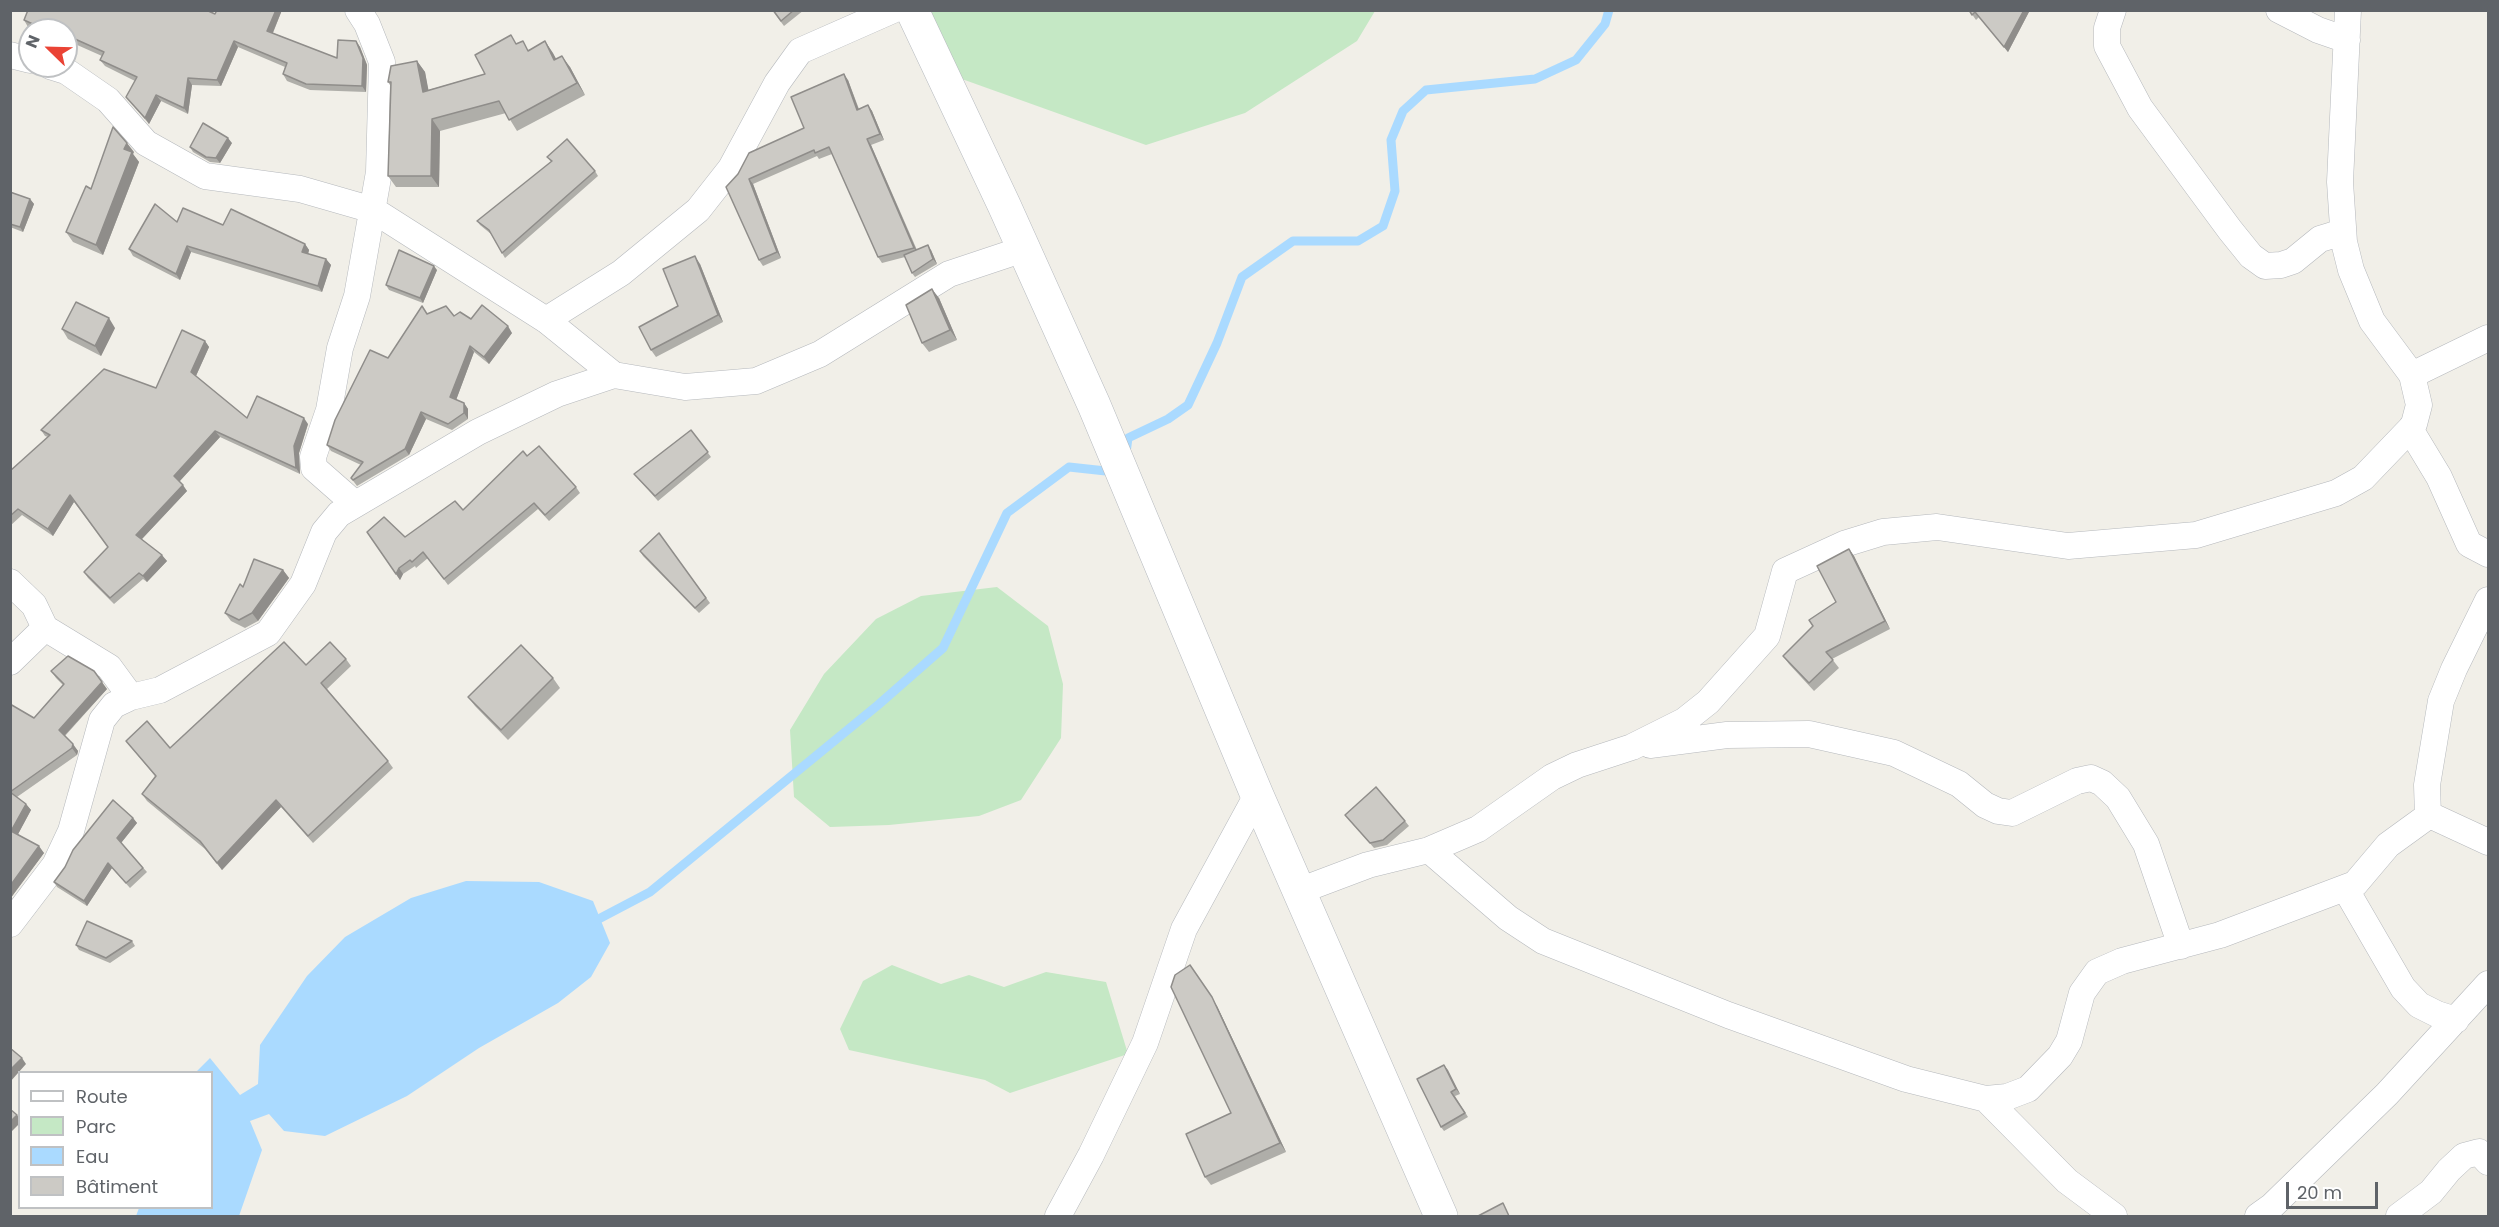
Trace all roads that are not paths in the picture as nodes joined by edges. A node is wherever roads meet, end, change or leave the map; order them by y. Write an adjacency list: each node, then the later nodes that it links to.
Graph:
1 (358, 10): 9 (street)
2 (893, 10): 12 (street)
3 (912, 10): 11 (street)
4 (2279, 10): 7 (street)
5 (2348, 10): 7 (street)
6 (2106, 16): 10 (street)
7 (2347, 40): 10 (street)
8 (76, 78): 9 (street)
9 (373, 210): 12 (street); 17 (street)
10 (2343, 232): 15 (street)
11 (1024, 249): 14 (street); 25 (street)
12 (546, 320): 14 (street)
13 (2488, 338): 15 (street)
14 (614, 375): 17 (street)
15 (2412, 375): 16 (street)
16 (2410, 429): 18 (street); 24 (street)
17 (355, 504): 23 (street)
18 (2488, 554)
19 (10, 582): 21 (street)
20 (2488, 600): 26 (street)
21 (45, 628): 22 (street); 23 (street)
22 (10, 662)
23 (131, 697): 31 (street)
24 (1632, 747): 28 (street); 32 (street)
25 (1257, 795): 30 (street); 38 (street)
26 (2428, 816): 27 (street); 29 (street)
27 (2488, 842)
28 (1429, 850): 30 (street); 35 (street)
29 (2345, 888): 32 (street); 34 (street)
30 (1299, 891): 39 (street)
31 (10, 924)
32 (2181, 946): 35 (street)
33 (2488, 984): 34 (street)
34 (2456, 1020): 37 (street)
35 (1986, 1099): 40 (street)
36 (2488, 1162): 41 (street)
37 (2270, 1213)
38 (1058, 1216)
39 (1441, 1216)
40 (2114, 1216)
41 (2399, 1216)

